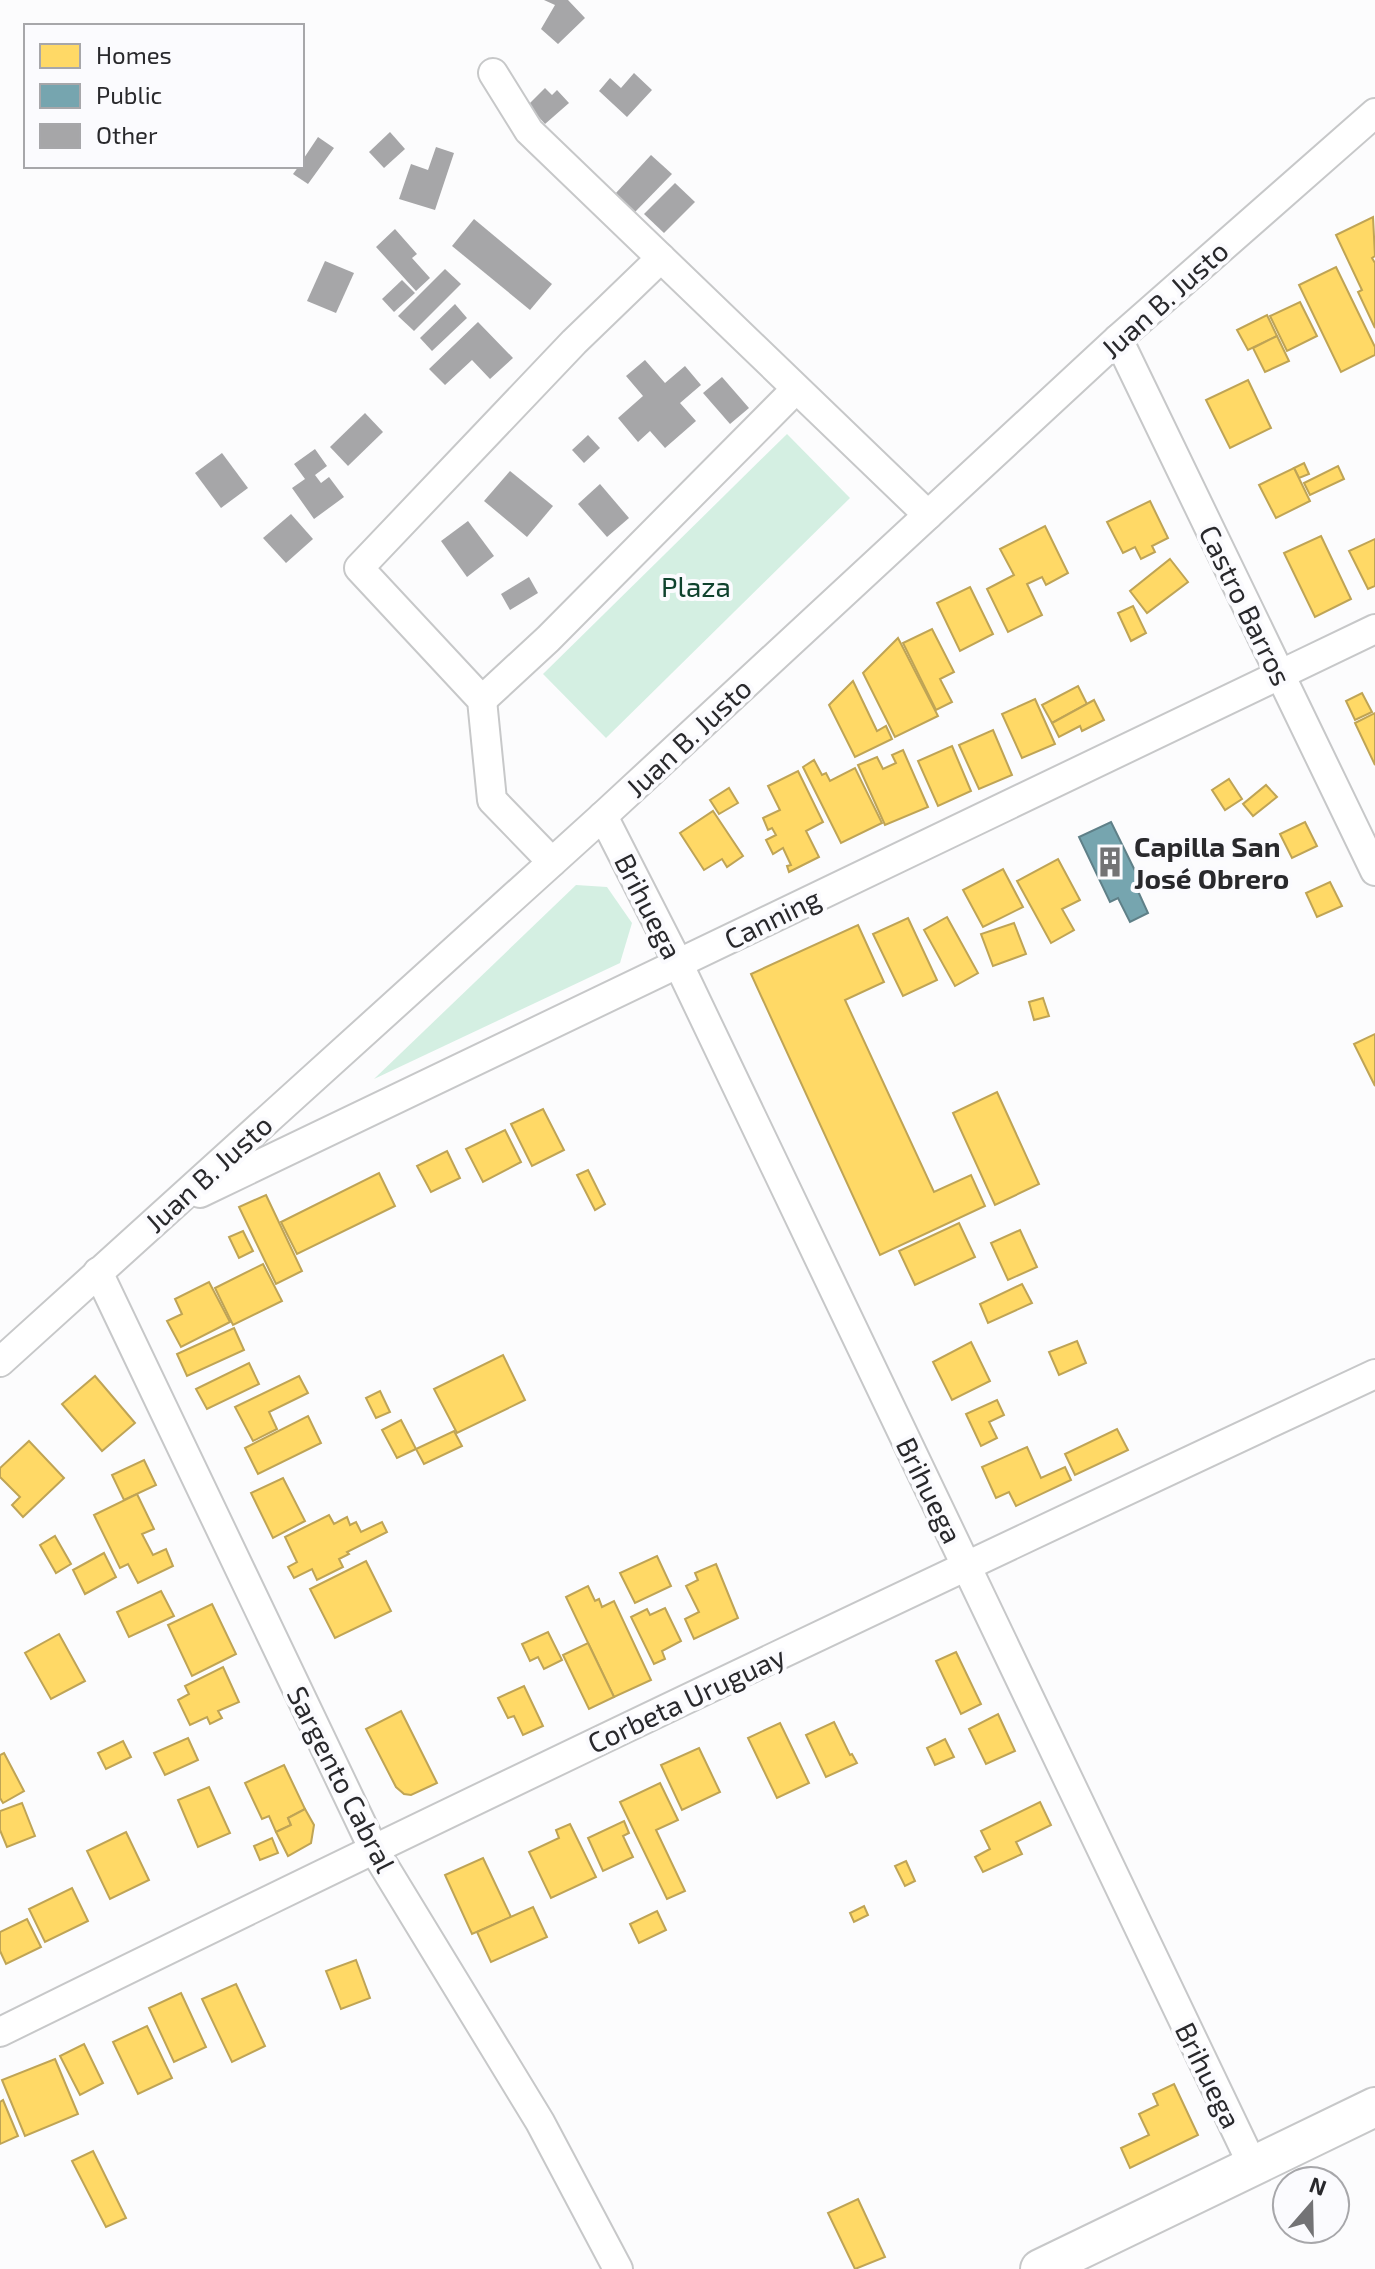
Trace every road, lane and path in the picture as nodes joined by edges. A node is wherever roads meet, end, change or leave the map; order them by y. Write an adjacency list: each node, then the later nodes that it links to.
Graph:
1 (493, 73): 3 (street)
2 (1375, 113): 4 (street, Juan B. Justo)
3 (661, 258): 5 (street); 9 (street)
4 (1118, 339): 6 (street, Juan B. Justo); 8 (street, Castro Barros)
5 (796, 389): 6 (street); 9 (street)
6 (928, 515): 10 (street, Juan B. Justo)
7 (1375, 629): 8 (street, Canning)
8 (1279, 675): 12 (street, Castro Barros); 13 (street, Canning)
9 (482, 700): 11 (street)
10 (603, 816): 11 (street, Juan B. Justo); 13 (street, Brihuega)
11 (552, 862): 14 (street, Juan B. Justo)
12 (1375, 871)
13 (678, 963): 14 (street, Canning); 18 (street, Brihuega)
14 (170, 1207): 15 (street, Juan B. Justo)
15 (98, 1272): 16 (street, Juan B. Justo); 19 (street, Sargento Cabral)
16 (0, 1362)
17 (1375, 1374): 18 (street, Corbeta Uruguay)
18 (966, 1565): 19 (street, Corbeta Uruguay); 22 (street, Brihuega)
19 (373, 1848): 20 (street, Corbeta Uruguay); 23 (street, Sargento Cabral)
20 (0, 2032)
21 (1375, 2107): 22 (main road)
22 (1253, 2166): 24 (main road)
23 (618, 2269)
24 (1040, 2269)

